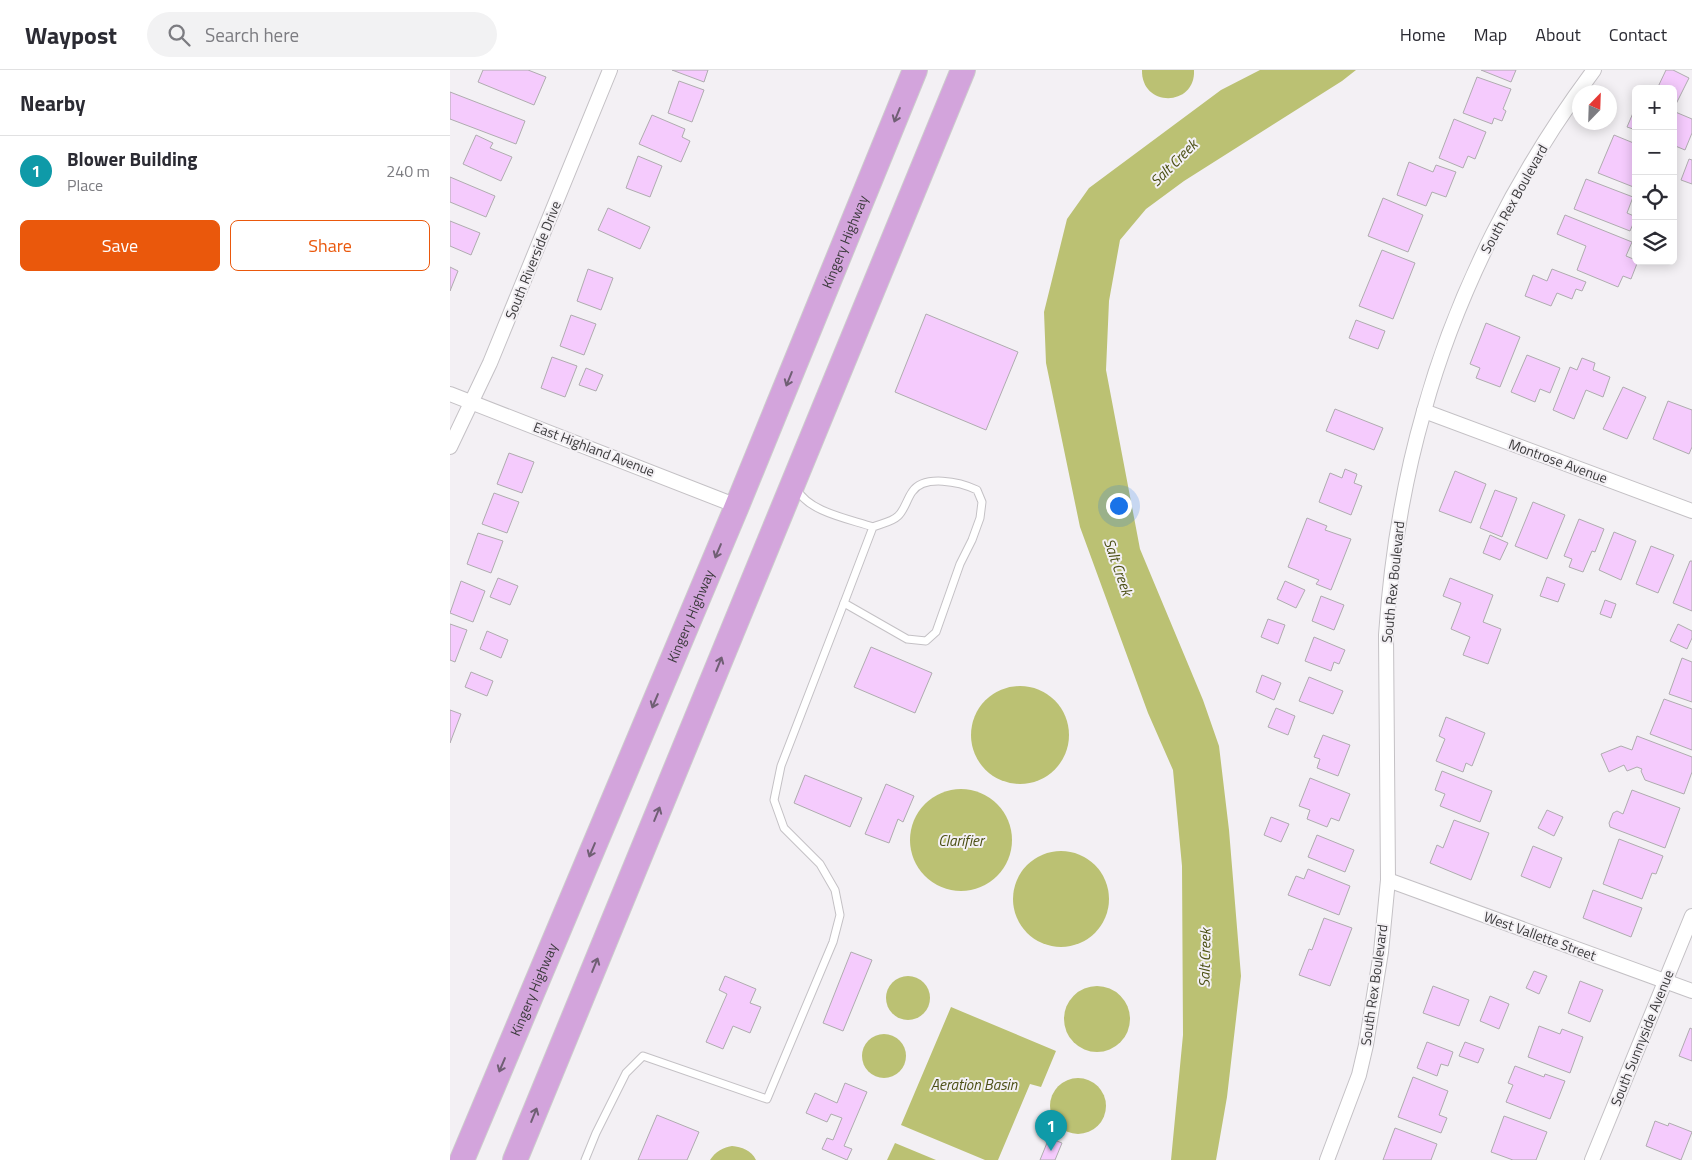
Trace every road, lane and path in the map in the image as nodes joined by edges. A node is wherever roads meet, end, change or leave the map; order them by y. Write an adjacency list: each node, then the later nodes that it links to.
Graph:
1 (610, 70): 6 (street, South Riverside Drive)
2 (915, 70): 10 (highway, Kingery Highway, one-way to 10)
3 (963, 70): 9 (highway)
4 (1594, 70): 7 (street, South Rex Boulevard)
5 (450, 394): 6 (street, East Highland Avenue)
6 (472, 402): 8 (street, South Riverside Drive); 10 (street, East Highland Avenue)
7 (1424, 411): 11 (street, Montrose Avenue); 14 (street, South Rex Boulevard)
8 (450, 447)
9 (794, 482): 12 (lane); 19 (highway, one-way to 9)
10 (737, 506): 18 (highway, Kingery Highway, one-way to 18)
11 (1692, 511)
12 (872, 527): 13 (lane); 13 (lane)
13 (844, 603): 20 (lane)
14 (1388, 880): 16 (street, West Vallette Street); 21 (street, South Rex Boulevard)
15 (1692, 916): 16 (street, South Sunnyside Avenue)
16 (1665, 982): 17 (street, West Vallette Street); 22 (street, South Sunnyside Avenue)
17 (1692, 991)
18 (462, 1160)
19 (515, 1160)
20 (585, 1160)
21 (1327, 1160)
22 (1592, 1160)

